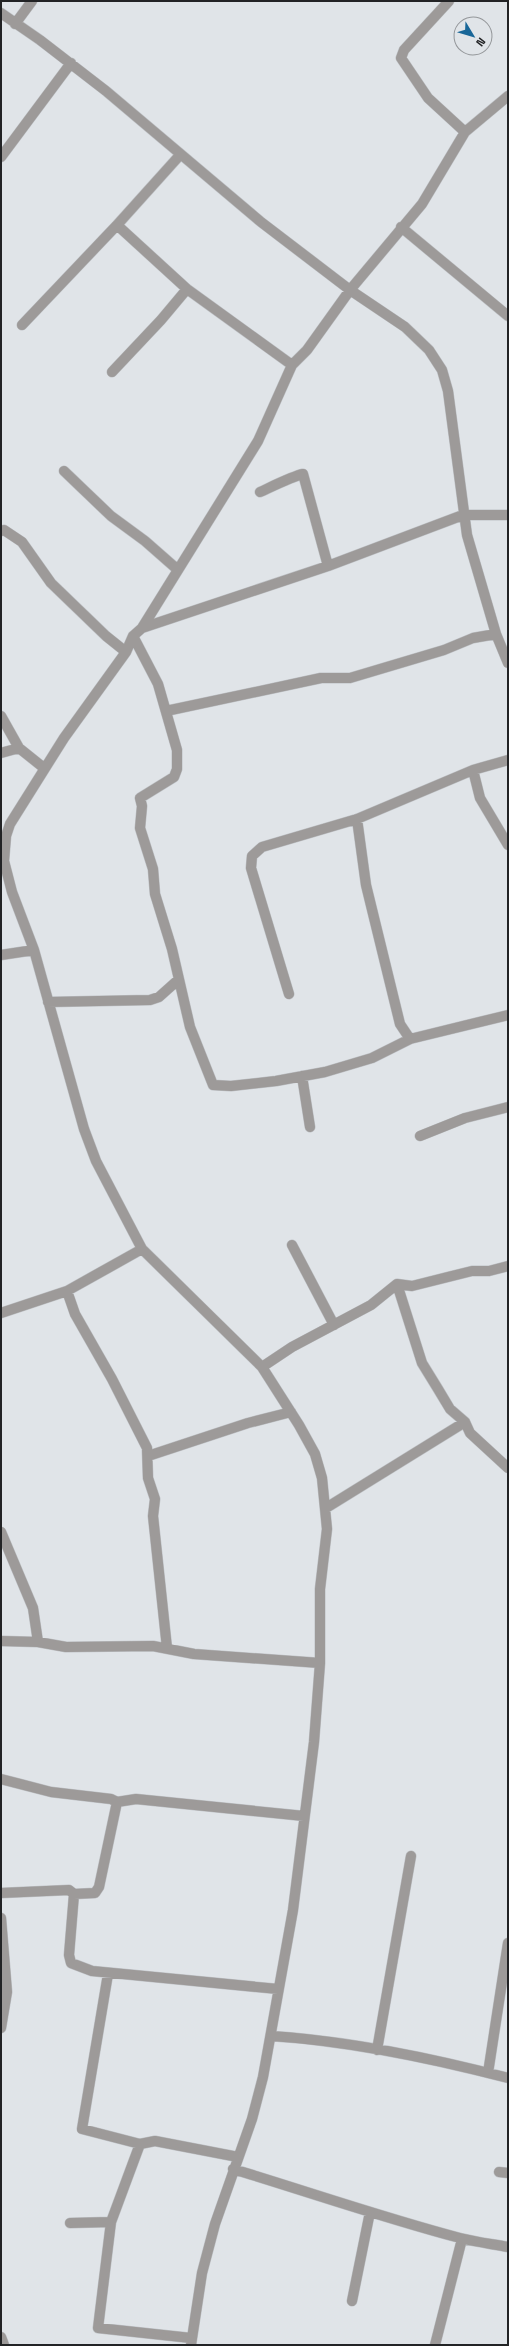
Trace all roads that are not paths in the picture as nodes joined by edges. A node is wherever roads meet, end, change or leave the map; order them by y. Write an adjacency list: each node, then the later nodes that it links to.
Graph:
1 (32, 1): 4 (street)
2 (449, 1): 7 (street)
3 (1, 13): 4 (street)
4 (16, 24): 5 (street)
5 (71, 63): 8 (street); 9 (street)
6 (508, 96): 7 (street)
7 (465, 132): 11 (street)
8 (180, 155): 10 (street); 13 (street)
9 (1, 157)
10 (117, 225): 12 (street); 15 (street)
11 (401, 227): 13 (street); 14 (street)
12 (187, 289): 16 (street); 17 (street)
13 (350, 290): 16 (street); 20 (street)
14 (508, 316)
15 (22, 325)
16 (292, 365): 24 (street)
17 (112, 372)
18 (64, 471): 24 (street)
19 (260, 492): 23 (street)
20 (463, 515): 21 (street); 23 (street); 26 (street)
21 (508, 515)
22 (1, 531): 28 (street)
23 (328, 566): 25 (street)
24 (178, 570): 25 (street)
25 (142, 628): 27 (street)
26 (496, 634): 29 (street); 30 (street)
27 (133, 636): 28 (street); 30 (street)
28 (126, 652): 35 (street)
29 (508, 663)
30 (166, 711): 42 (street)
31 (1, 716): 32 (street)
32 (19, 748): 33 (street); 35 (street)
33 (1, 753)
34 (508, 760): 36 (street)
35 (44, 768): 39 (street)
36 (473, 770): 37 (street); 38 (street)
37 (357, 819): 43 (street); 46 (street)
38 (508, 845)
39 (3, 862): 40 (street)
40 (34, 950): 41 (street); 44 (street)
41 (1, 955)
42 (178, 980): 44 (street); 47 (street)
43 (289, 994)
44 (48, 1002): 52 (street)
45 (508, 1015): 46 (street)
46 (410, 1039): 47 (street)
47 (302, 1076): 49 (street)
48 (508, 1107): 50 (street)
49 (310, 1127)
50 (420, 1136)
51 (292, 1245): 57 (street)
52 (142, 1249): 55 (street); 58 (street)
53 (508, 1266): 54 (street)
54 (397, 1284): 57 (street); 60 (street)
55 (67, 1291): 56 (street); 61 (street)
56 (1, 1313)
57 (334, 1325): 58 (street)
58 (262, 1367): 59 (street)
59 (291, 1412): 61 (street); 63 (street)
60 (465, 1422): 62 (street); 63 (street)
61 (148, 1456): 67 (street)
62 (508, 1468)
63 (326, 1508): 68 (street)
64 (1, 1532): 66 (street)
65 (1, 1641): 66 (street)
66 (38, 1642): 67 (street)
67 (167, 1648): 68 (street)
68 (320, 1663): 71 (street)
69 (1, 1778): 70 (street)
70 (117, 1802): 71 (street); 74 (street)
71 (304, 1816): 78 (street)
72 (411, 1856): 82 (street)
73 (1, 1893): 74 (street)
74 (74, 1894): 77 (street)
75 (1, 1918): 79 (street)
76 (508, 1940): 83 (street)
77 (108, 1974): 78 (street); 85 (street)
78 (278, 1989): 81 (street)
79 (2, 2014): 80 (street)
80 (1, 2028)
81 (271, 2036): 82 (street); 86 (street)
82 (377, 2050): 83 (street)
83 (488, 2073): 84 (street)
84 (508, 2078)
85 (140, 2144): 86 (street); 89 (street)
86 (238, 2157): 87 (street)
87 (233, 2170): 88 (street); 95 (street)
88 (370, 2212): 91 (street); 93 (street)
89 (111, 2222): 90 (street); 95 (street)
90 (70, 2223)
91 (462, 2239): 92 (street); 97 (street)
92 (508, 2247)
93 (352, 2301)
94 (1, 2337): 96 (street)
95 (191, 2342)
96 (4, 2345)
97 (435, 2345)

